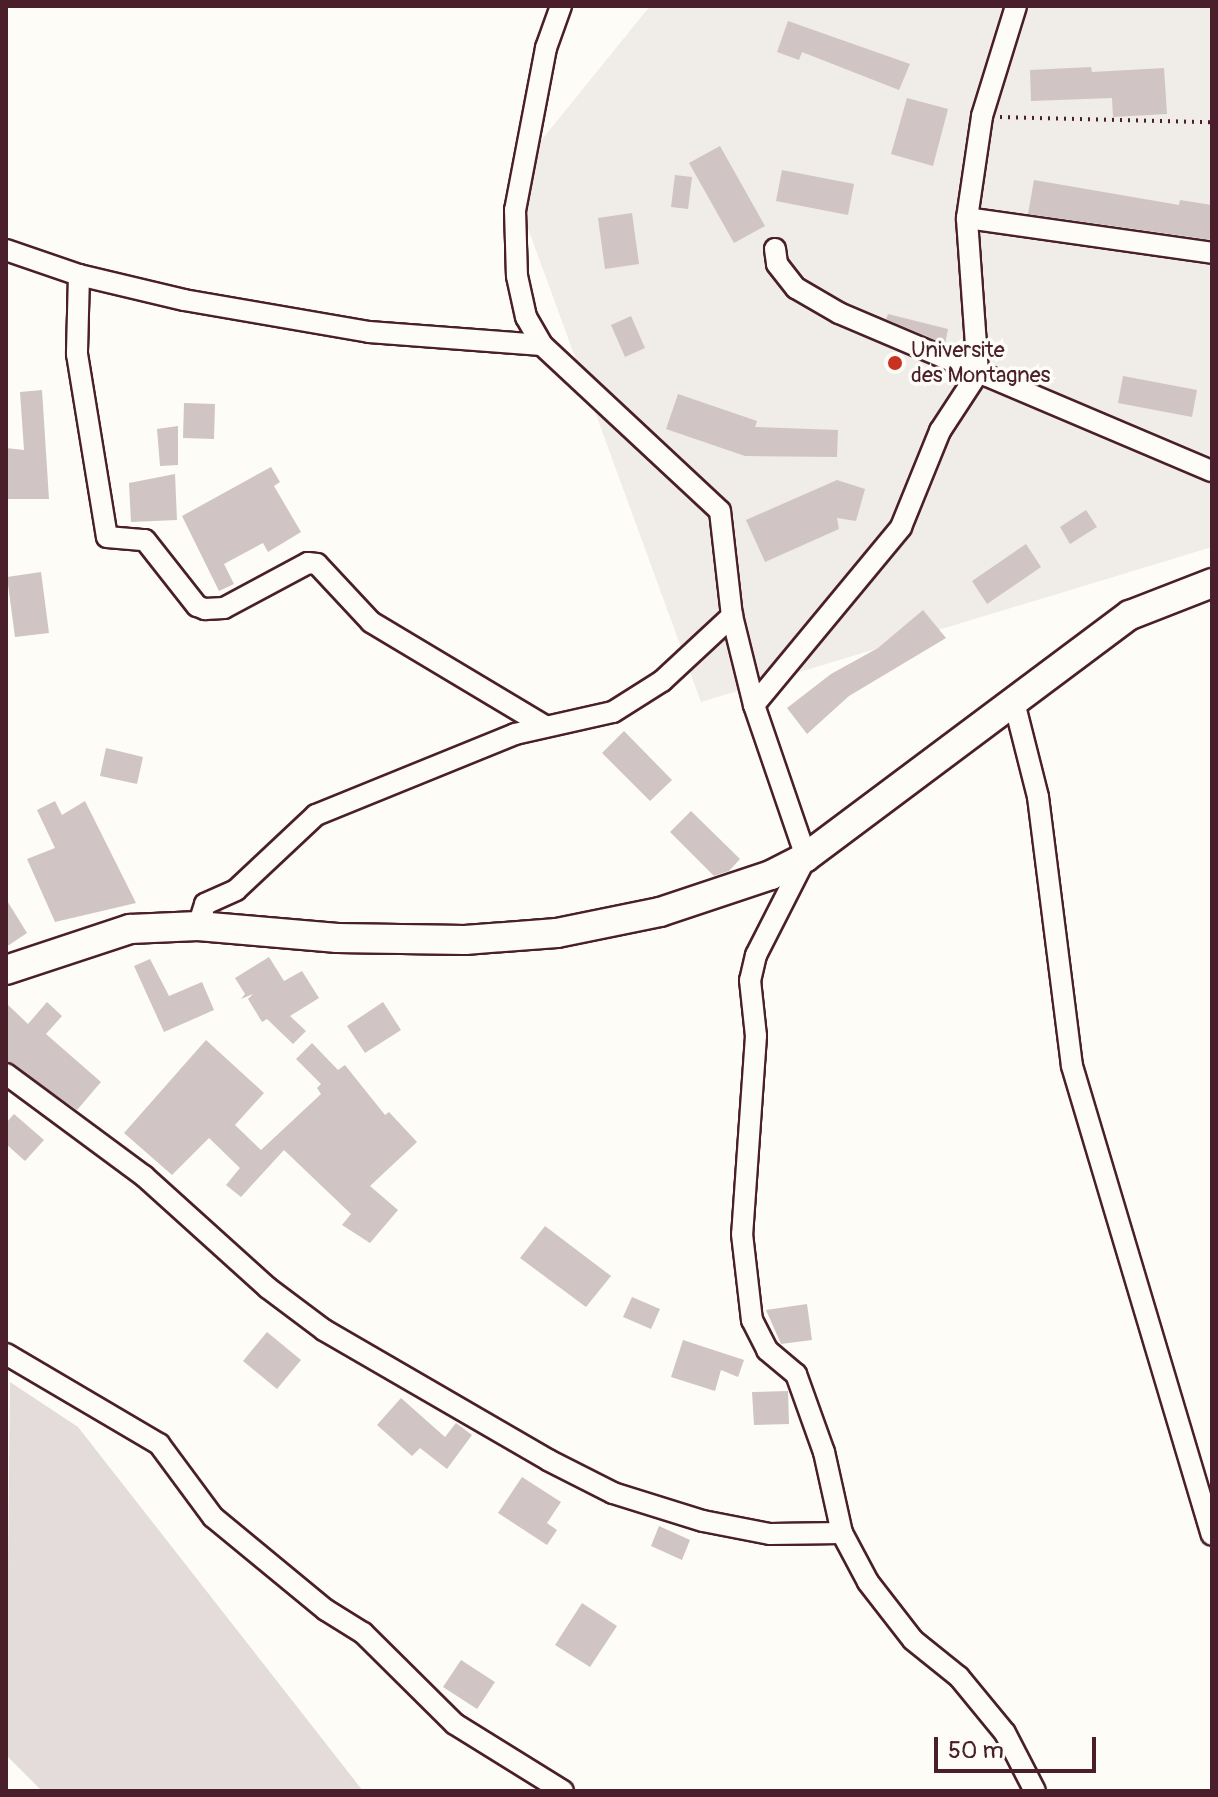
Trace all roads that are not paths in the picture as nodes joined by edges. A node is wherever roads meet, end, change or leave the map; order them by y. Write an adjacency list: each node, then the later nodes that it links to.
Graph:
1 (561, 6): 8 (street)
2 (1016, 6): 3 (street)
3 (967, 218): 6 (street); 9 (street)
4 (775, 249): 9 (street)
5 (6, 250): 7 (street)
6 (1212, 253)
7 (79, 275): 8 (street); 15 (street)
8 (542, 345): 12 (street)
9 (978, 373): 10 (street); 14 (street)
10 (1212, 471)
11 (1212, 583): 13 (street)
12 (732, 616): 14 (street); 15 (street)
13 (1013, 698): 16 (street); 22 (street)
14 (754, 705): 16 (street)
15 (545, 726): 17 (street)
16 (806, 857): 17 (street); 21 (street)
17 (198, 926): 18 (street)
18 (6, 970)
19 (6, 1074): 21 (street)
20 (6, 1354): 23 (street)
21 (842, 1533): 24 (street)
22 (1212, 1535)
23 (563, 1791)
24 (1035, 1791)

